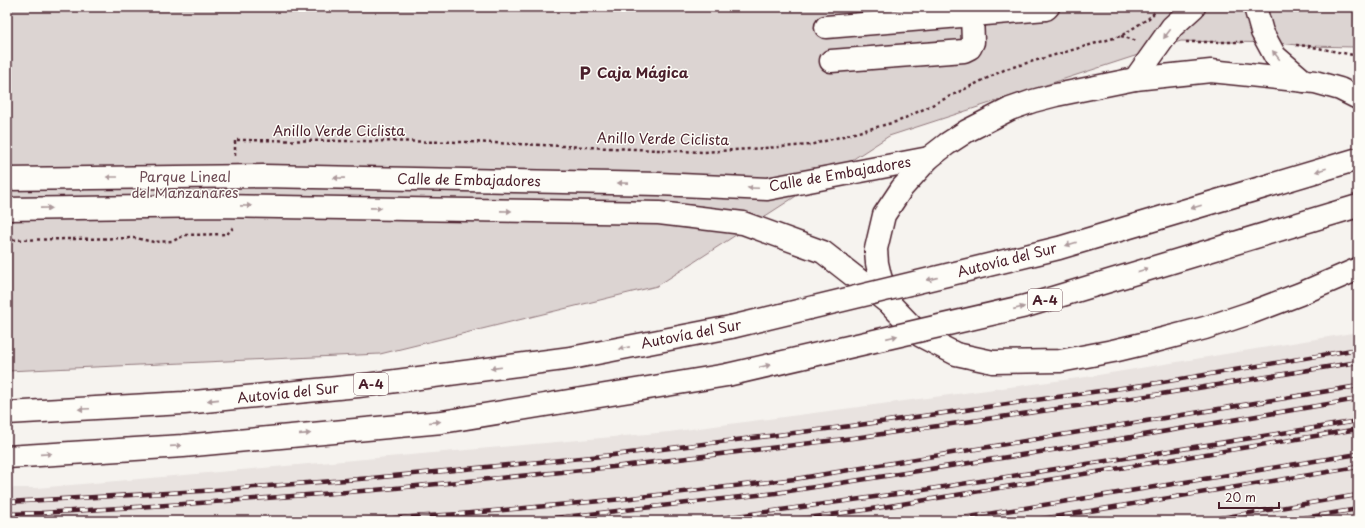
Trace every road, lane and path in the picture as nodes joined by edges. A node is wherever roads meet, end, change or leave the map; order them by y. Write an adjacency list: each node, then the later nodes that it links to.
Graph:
1 (1048, 7): 5 (main road)
2 (1160, 7): 7 (path, Anillo Verde Ciclista)
3 (1194, 7): 8 (main road, one-way to 8)
4 (1255, 7): 9 (main road)
5 (972, 15): 6 (main road); 11 (main road)
6 (826, 27)
7 (1120, 36): 8 (path); 16 (path, Anillo Verde Ciclista)
8 (1160, 43): 9 (path); 12 (main road)
9 (1268, 43): 10 (path); 13 (main road, one-way to 9)
10 (1358, 56)
11 (831, 61)
12 (1135, 79): 13 (main road); 15 (main road)
13 (1304, 81): 14 (main road)
14 (1358, 98)
15 (929, 158): 18 (main road, Calle de Embajadores, one-way to 18); 24 (main road)
16 (235, 159)
17 (1358, 159): 25 (main road, Autovía del Sur / A-4, one-way to 25, bridge)
18 (7, 179)
19 (1358, 206): 26 (main road, A-4, one-way to 19, bridge)
20 (7, 209): 24 (main road, one-way to 24)
21 (234, 223): 22 (path)
22 (7, 240)
23 (1355, 272): 24 (main road)
24 (892, 306)
25 (7, 413)
26 (7, 457)

